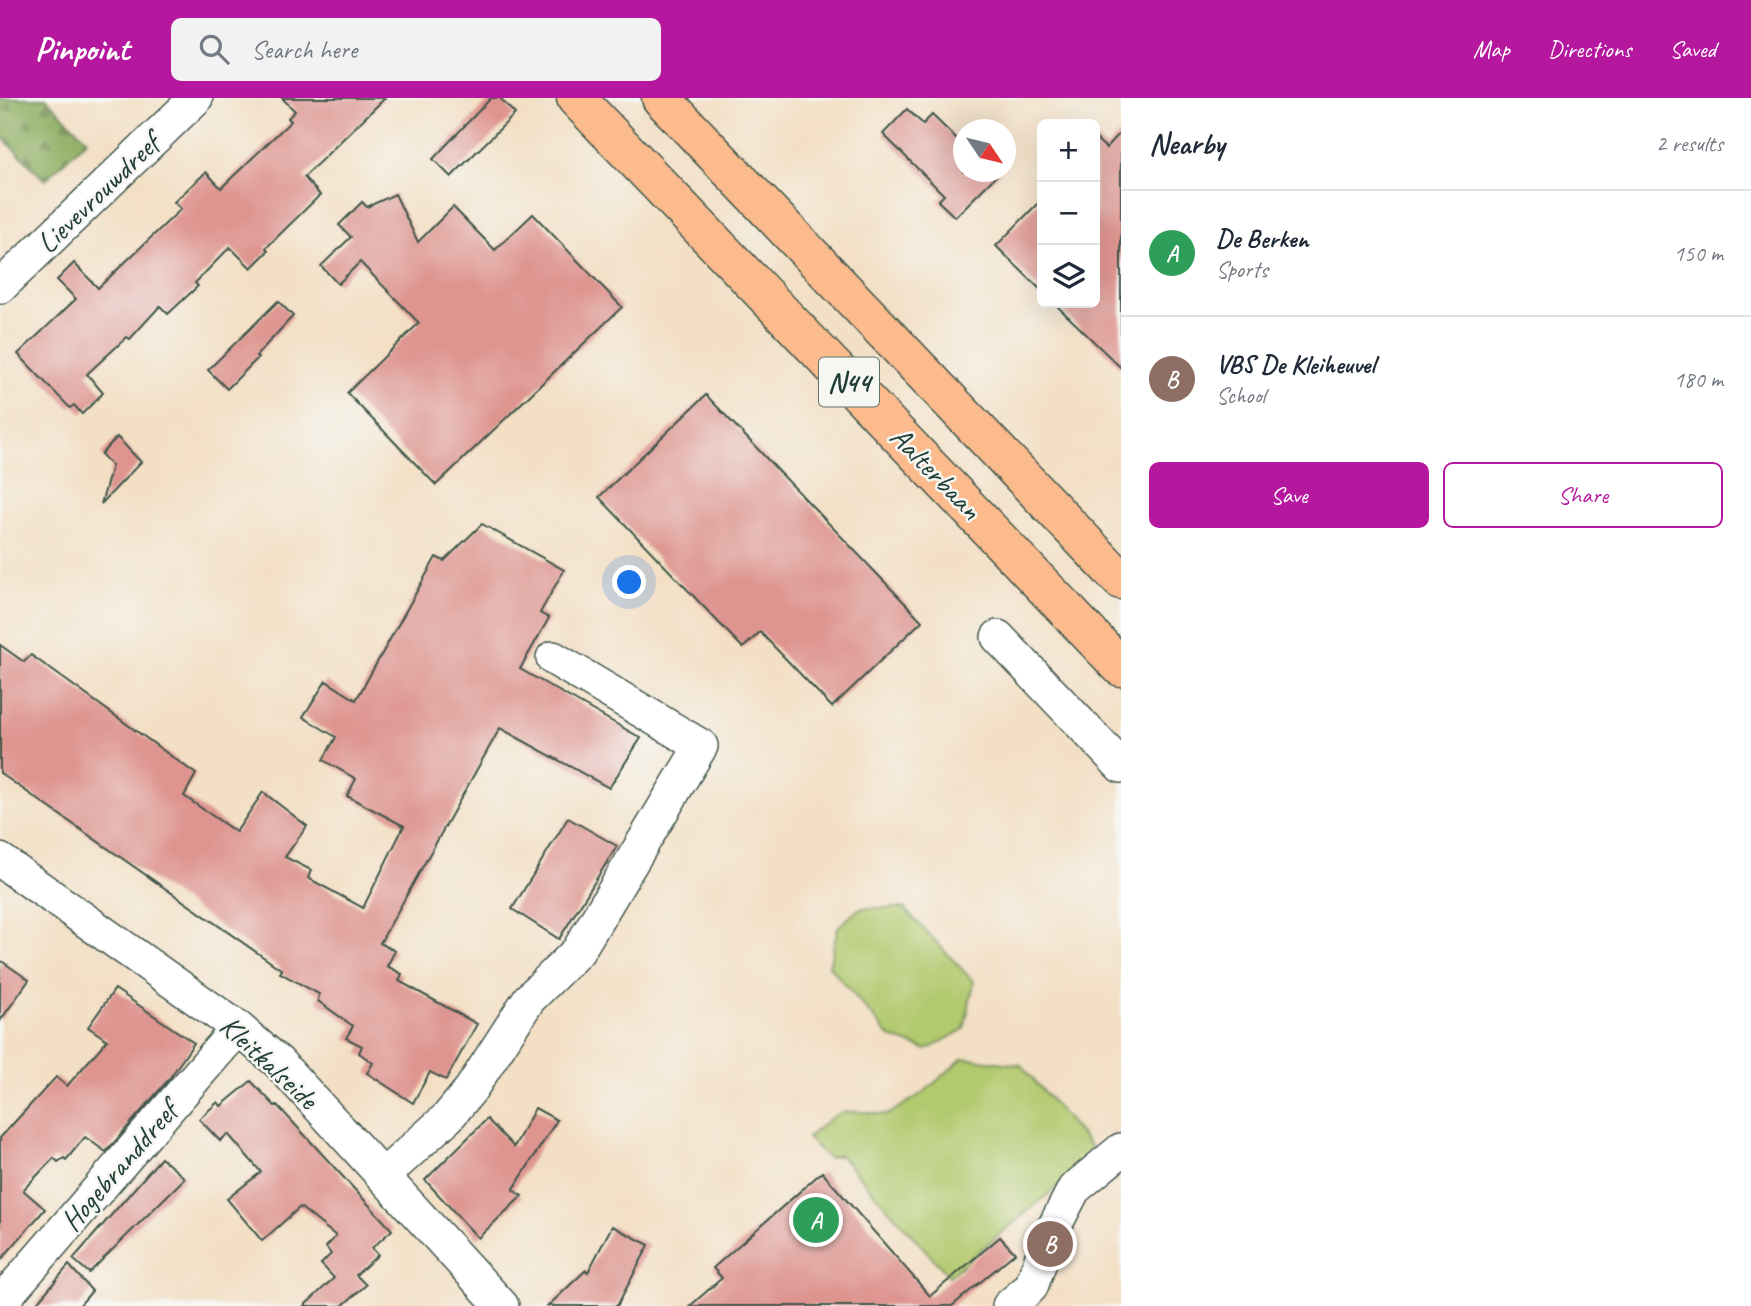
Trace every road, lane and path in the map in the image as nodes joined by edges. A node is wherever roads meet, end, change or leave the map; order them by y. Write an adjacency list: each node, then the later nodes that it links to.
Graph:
1 (196, 98): 4 (street, Lievevrouwdreef)
2 (576, 98): 8 (highway, Aalterbaan / N44)
3 (662, 98): 5 (highway, Aalterbaan / N44)
4 (0, 287)
5 (1121, 580)
6 (998, 637): 9 (street)
7 (553, 658): 13 (street)
8 (1121, 667)
9 (1121, 766)
10 (0, 860): 11 (street, Kleitkalseide)
11 (238, 1028): 13 (street, Kleitkalseide); 14 (street, Hogebranddreef)
12 (1121, 1150): 16 (street)
13 (383, 1176): 15 (street, Kleitkalseide)
14 (0, 1303)
15 (502, 1306)
16 (1009, 1306)

